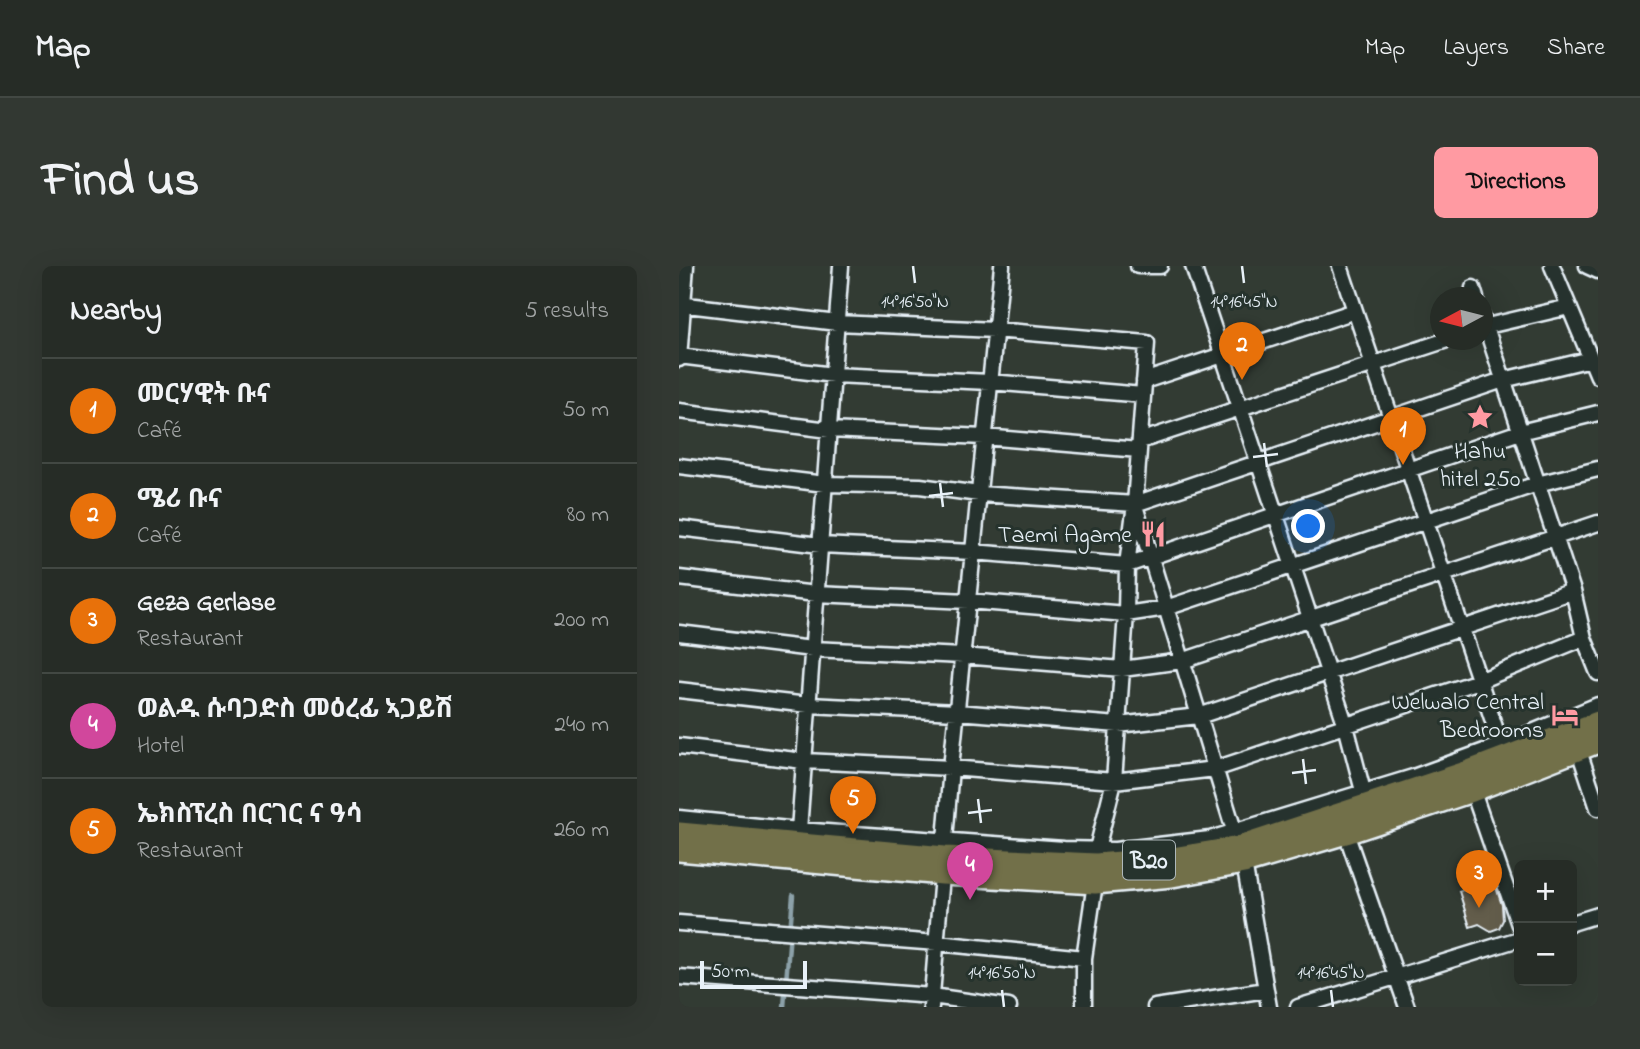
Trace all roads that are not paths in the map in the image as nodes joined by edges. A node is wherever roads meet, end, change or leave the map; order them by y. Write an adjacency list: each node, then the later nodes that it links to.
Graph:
1 (687, 266): 11 (street)
2 (841, 266): 15 (street)
3 (1002, 266): 16 (street)
4 (1138, 266): 5 (street)
5 (1160, 266)
6 (1193, 266): 20 (street)
7 (1340, 266): 13 (street)
8 (1552, 266): 12 (street)
9 (1587, 266): 10 (street)
10 (1598, 271)
11 (681, 304): 15 (street); 21 (street)
12 (1569, 307): 14 (street); 19 (street)
13 (1355, 311): 20 (street); 22 (street)
14 (1493, 322)
15 (837, 323): 16 (street); 23 (street)
16 (995, 330): 26 (street); 27 (street)
17 (1430, 346): 22 (street)
18 (1492, 350): 25 (street)
19 (1594, 352): 24 (street); 25 (street)
20 (1223, 355): 27 (street); 28 (street)
21 (679, 357): 23 (street)
22 (1373, 364): 28 (street); 31 (street)
23 (833, 375): 26 (street); 32 (street)
24 (1598, 376)
25 (1503, 380): 31 (street); 33 (street)
26 (990, 382): 27 (street); 34 (street)
27 (1143, 388): 35 (street)
28 (1241, 408): 35 (street); 36 (street)
29 (679, 411): 32 (street)
30 (1598, 413): 33 (street)
31 (1391, 418): 36 (street); 39 (street)
32 (829, 430): 34 (street); 40 (street)
33 (1520, 432): 39 (street); 41 (street)
34 (985, 437): 35 (street); 42 (street)
35 (1139, 445): 43 (street)
36 (1259, 461): 43 (street); 44 (street)
37 (679, 466): 40 (street)
38 (1598, 469): 41 (street)
39 (1408, 470): 44 (street); 45 (street)
40 (825, 484): 42 (street); 49 (street)
41 (1537, 484): 45 (street); 48 (street)
42 (979, 494): 43 (street); 50 (street)
43 (1135, 504): 51 (street); 52 (street)
44 (1276, 514): 51 (street); 53 (street)
45 (1425, 522): 53 (street); 54 (street)
46 (1598, 523): 48 (street)
47 (679, 528): 49 (street)
48 (1555, 537): 54 (street); 56 (street)
49 (820, 545): 50 (street); 57 (street)
50 (973, 552): 52 (street); 58 (street)
51 (1151, 556): 52 (street); 59 (street)
52 (1127, 565): 60 (street)
53 (1293, 566): 59 (street); 61 (street)
54 (1443, 574): 61 (street); 62 (street)
55 (679, 578): 57 (street)
56 (1573, 591): 62 (street); 64 (street)
57 (816, 594): 58 (street); 65 (street)
58 (968, 601): 60 (street); 66 (street)
59 (1167, 608): 60 (street); 67 (street)
60 (1126, 614): 68 (street)
61 (1311, 618): 67 (street); 69 (street)
62 (1461, 628): 69 (street); 71 (street)
63 (679, 633): 65 (street)
64 (1584, 638): 70 (street); 71 (street)
65 (812, 649): 66 (street); 73 (street)
66 (963, 656): 68 (street); 75 (street)
67 (1182, 661): 68 (street); 76 (street)
68 (1122, 669): 78 (street)
69 (1329, 673): 76 (street); 79 (street)
70 (1598, 673)
71 (1479, 681): 79 (street); 81 (street)
72 (679, 690): 73 (street)
73 (808, 705): 75 (street); 83 (street)
74 (1598, 705): 81 (street)
75 (957, 712): 78 (street); 84 (street)
76 (1199, 716): 78 (street); 85 (street)
77 (1598, 722): 87 (highway, B20)
78 (1118, 725): 86 (street)
79 (1346, 726): 85 (street); 88 (street)
80 (679, 746): 83 (street)
81 (1501, 746): 88 (street)
82 (1588, 747): 87 (highway, B20); 89 (street)
83 (804, 761): 84 (street); 91 (street)
84 (951, 768): 86 (street); 96 (street)
85 (1215, 769): 86 (street); 94 (street)
86 (1114, 781): 98 (street)
87 (1469, 781): 93 (highway, B20); 94 (highway, B20); 102 (street)
88 (1363, 791): 94 (street)
89 (1598, 808)
90 (679, 818): 91 (street)
91 (799, 830): 96 (street)
92 (679, 833): 97 (highway, B20)
93 (1346, 833): 94 (highway, B20); 107 (street)
94 (1239, 848): 98 (highway, B20); 98 (street); 108 (street)
95 (679, 850): 97 (highway, B20)
96 (944, 858): 97 (highway, B20); 98 (highway, B20); 98 (street); 104 (street)
97 (903, 862)
98 (1096, 865): 105 (street)
99 (1598, 915): 100 (street)
100 (1577, 921)
101 (679, 923): 104 (street)
102 (1518, 923)
103 (1514, 941): 107 (street)
104 (937, 943): 105 (street); 109 (street)
105 (1084, 958): 111 (street)
106 (679, 976): 109 (street)
107 (1397, 977): 114 (street); 115 (street)
108 (1266, 990): 112 (street); 113 (street)
109 (932, 1001): 110 (street)
110 (1009, 1007)
111 (1084, 1007)
112 (1155, 1007)
113 (1269, 1007)
114 (1298, 1007)
115 (1408, 1007)

